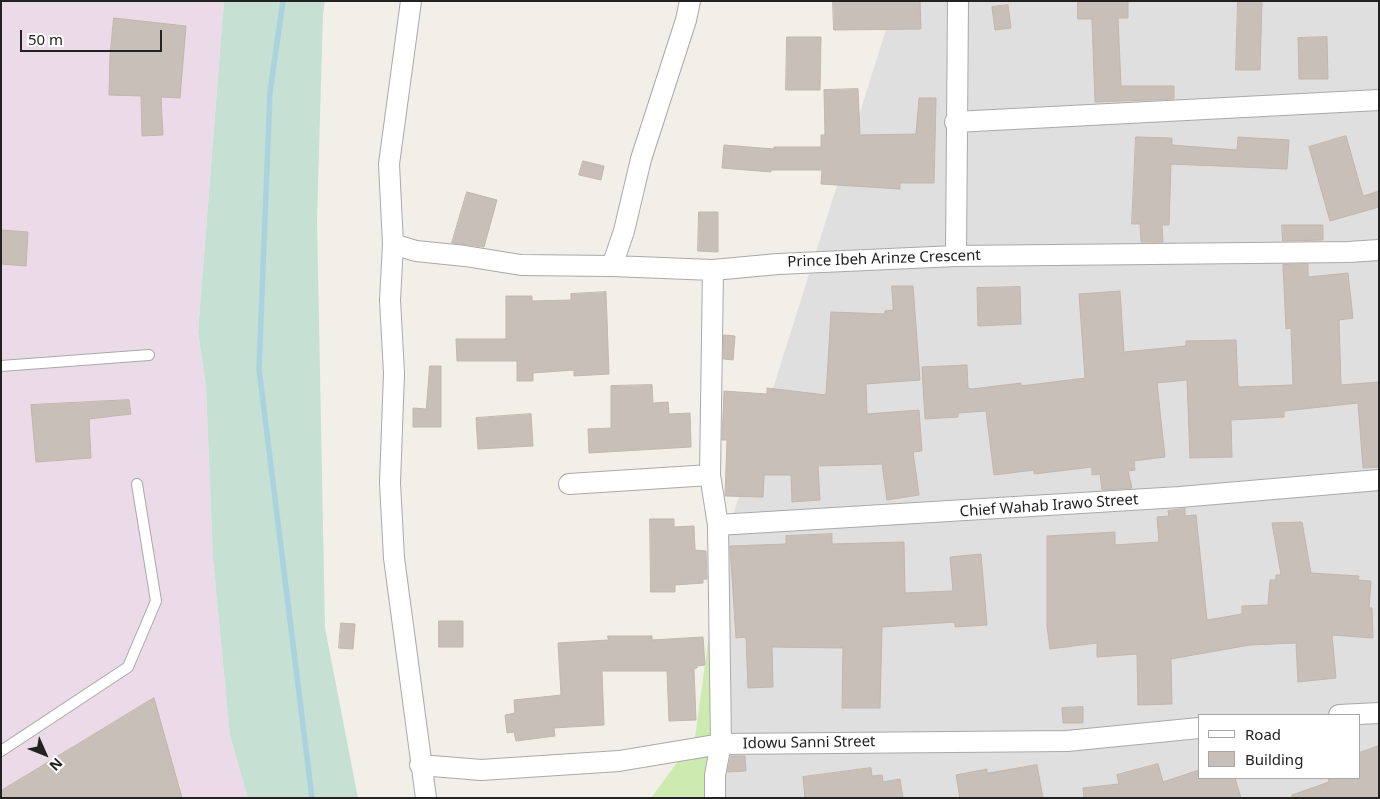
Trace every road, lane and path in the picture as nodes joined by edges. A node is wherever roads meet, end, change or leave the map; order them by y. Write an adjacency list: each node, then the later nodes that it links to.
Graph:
1 (411, 1): 6 (street)
2 (690, 1): 9 (street)
3 (958, 1): 5 (street)
4 (1379, 100): 5 (street)
5 (955, 122): 8 (street)
6 (393, 244): 9 (street, Prince Ibeh Arinze Crescent); 23 (street)
7 (1379, 250): 8 (street, Prince Ibeh Arinze Crescent)
8 (956, 256): 10 (street, Prince Ibeh Arinze Crescent)
9 (612, 266): 10 (street, Prince Ibeh Arinze Crescent)
10 (713, 270): 13 (street)
11 (149, 355): 12 (lane)
12 (1, 366)
13 (710, 475): 16 (street); 17 (street)
14 (1379, 480): 17 (street, Chief Wahab Irawo Street)
15 (137, 484): 22 (lane)
16 (569, 484)
17 (718, 525): 21 (street)
18 (1379, 713): 19 (street)
19 (1359, 714)
20 (1198, 728): 21 (street, Idowu Sanni Street)
21 (721, 744): 23 (street, Idowu Sanni Street); 25 (street)
22 (1, 751)
23 (420, 765): 24 (street)
24 (426, 798)
25 (715, 798)

